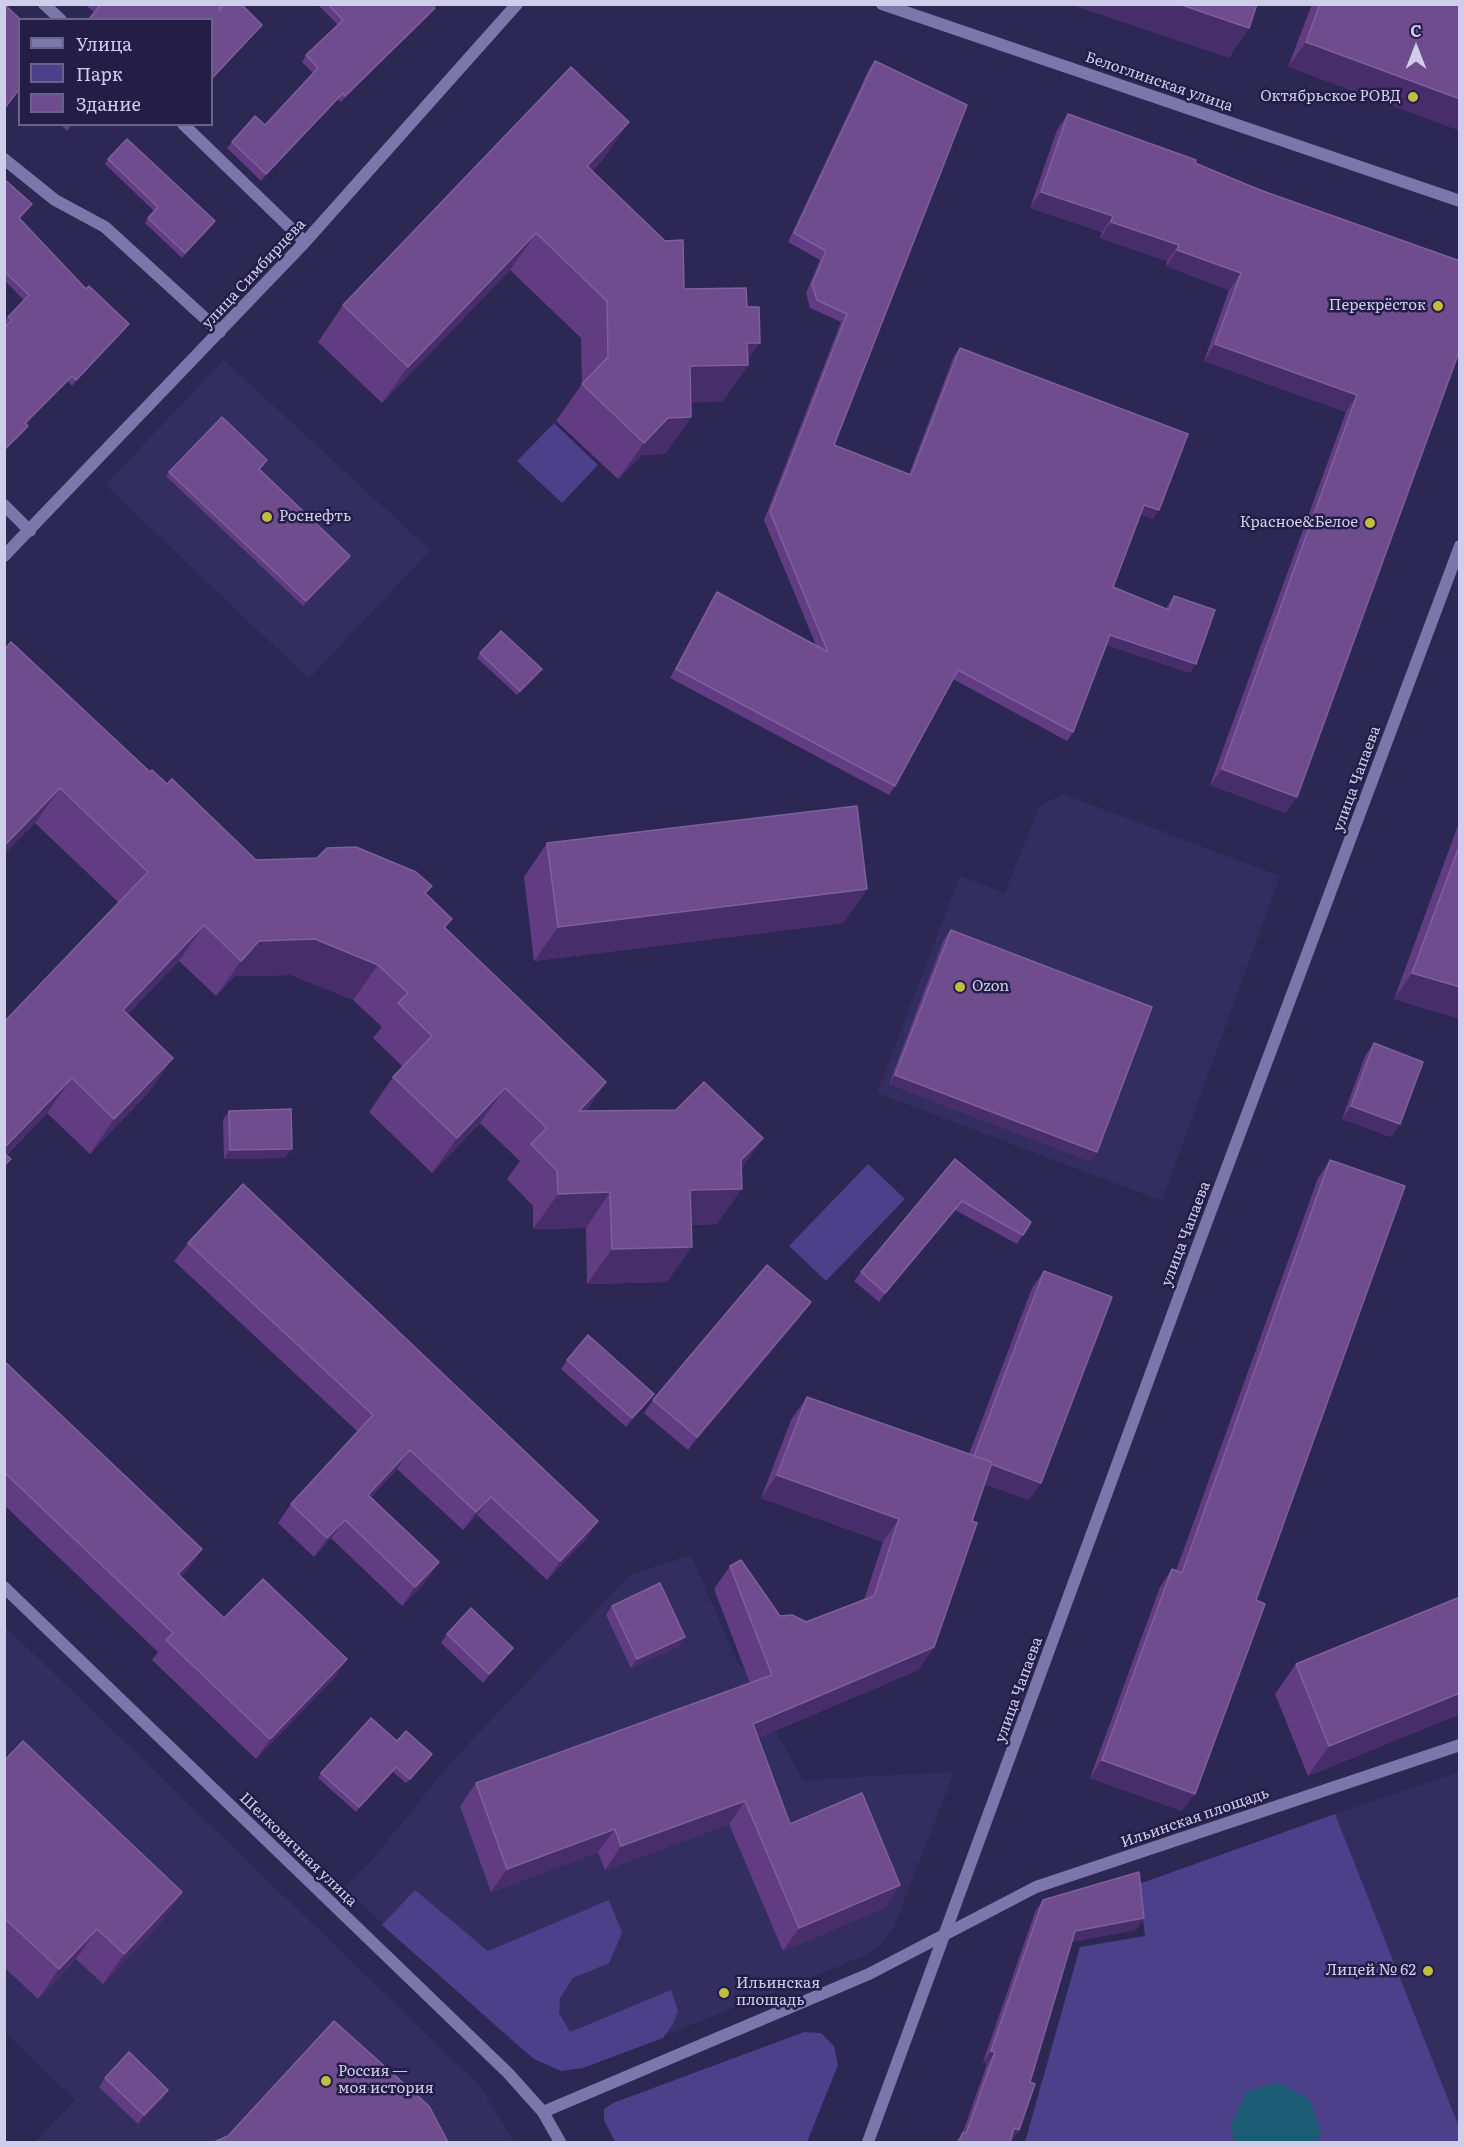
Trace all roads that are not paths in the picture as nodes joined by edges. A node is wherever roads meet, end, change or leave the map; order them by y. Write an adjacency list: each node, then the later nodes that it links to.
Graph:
1 (44, 4): 4 (street)
2 (517, 4): 8 (street, улица Симбирцева)
3 (882, 4): 7 (street, Белоглинская улица)
4 (59, 18)
5 (185, 126): 8 (street)
6 (4, 159): 9 (street)
7 (1460, 201)
8 (305, 243): 9 (street, улица Симбирцева)
9 (220, 332): 11 (street, улица Симбирцева)
10 (4, 505): 11 (street)
11 (30, 531): 13 (street, улица Симбирцева)
12 (1460, 546): 16 (street, улица Чапаева)
13 (4, 556)
14 (4, 1587): 17 (street, Шелковичная улица)
15 (1460, 1745): 16 (street, Ильинская площадь)
16 (946, 1934): 17 (street, Ильинская площадь); 19 (street)
17 (543, 2112): 18 (street, Шелковичная улица)
18 (560, 2142)
19 (868, 2142)

